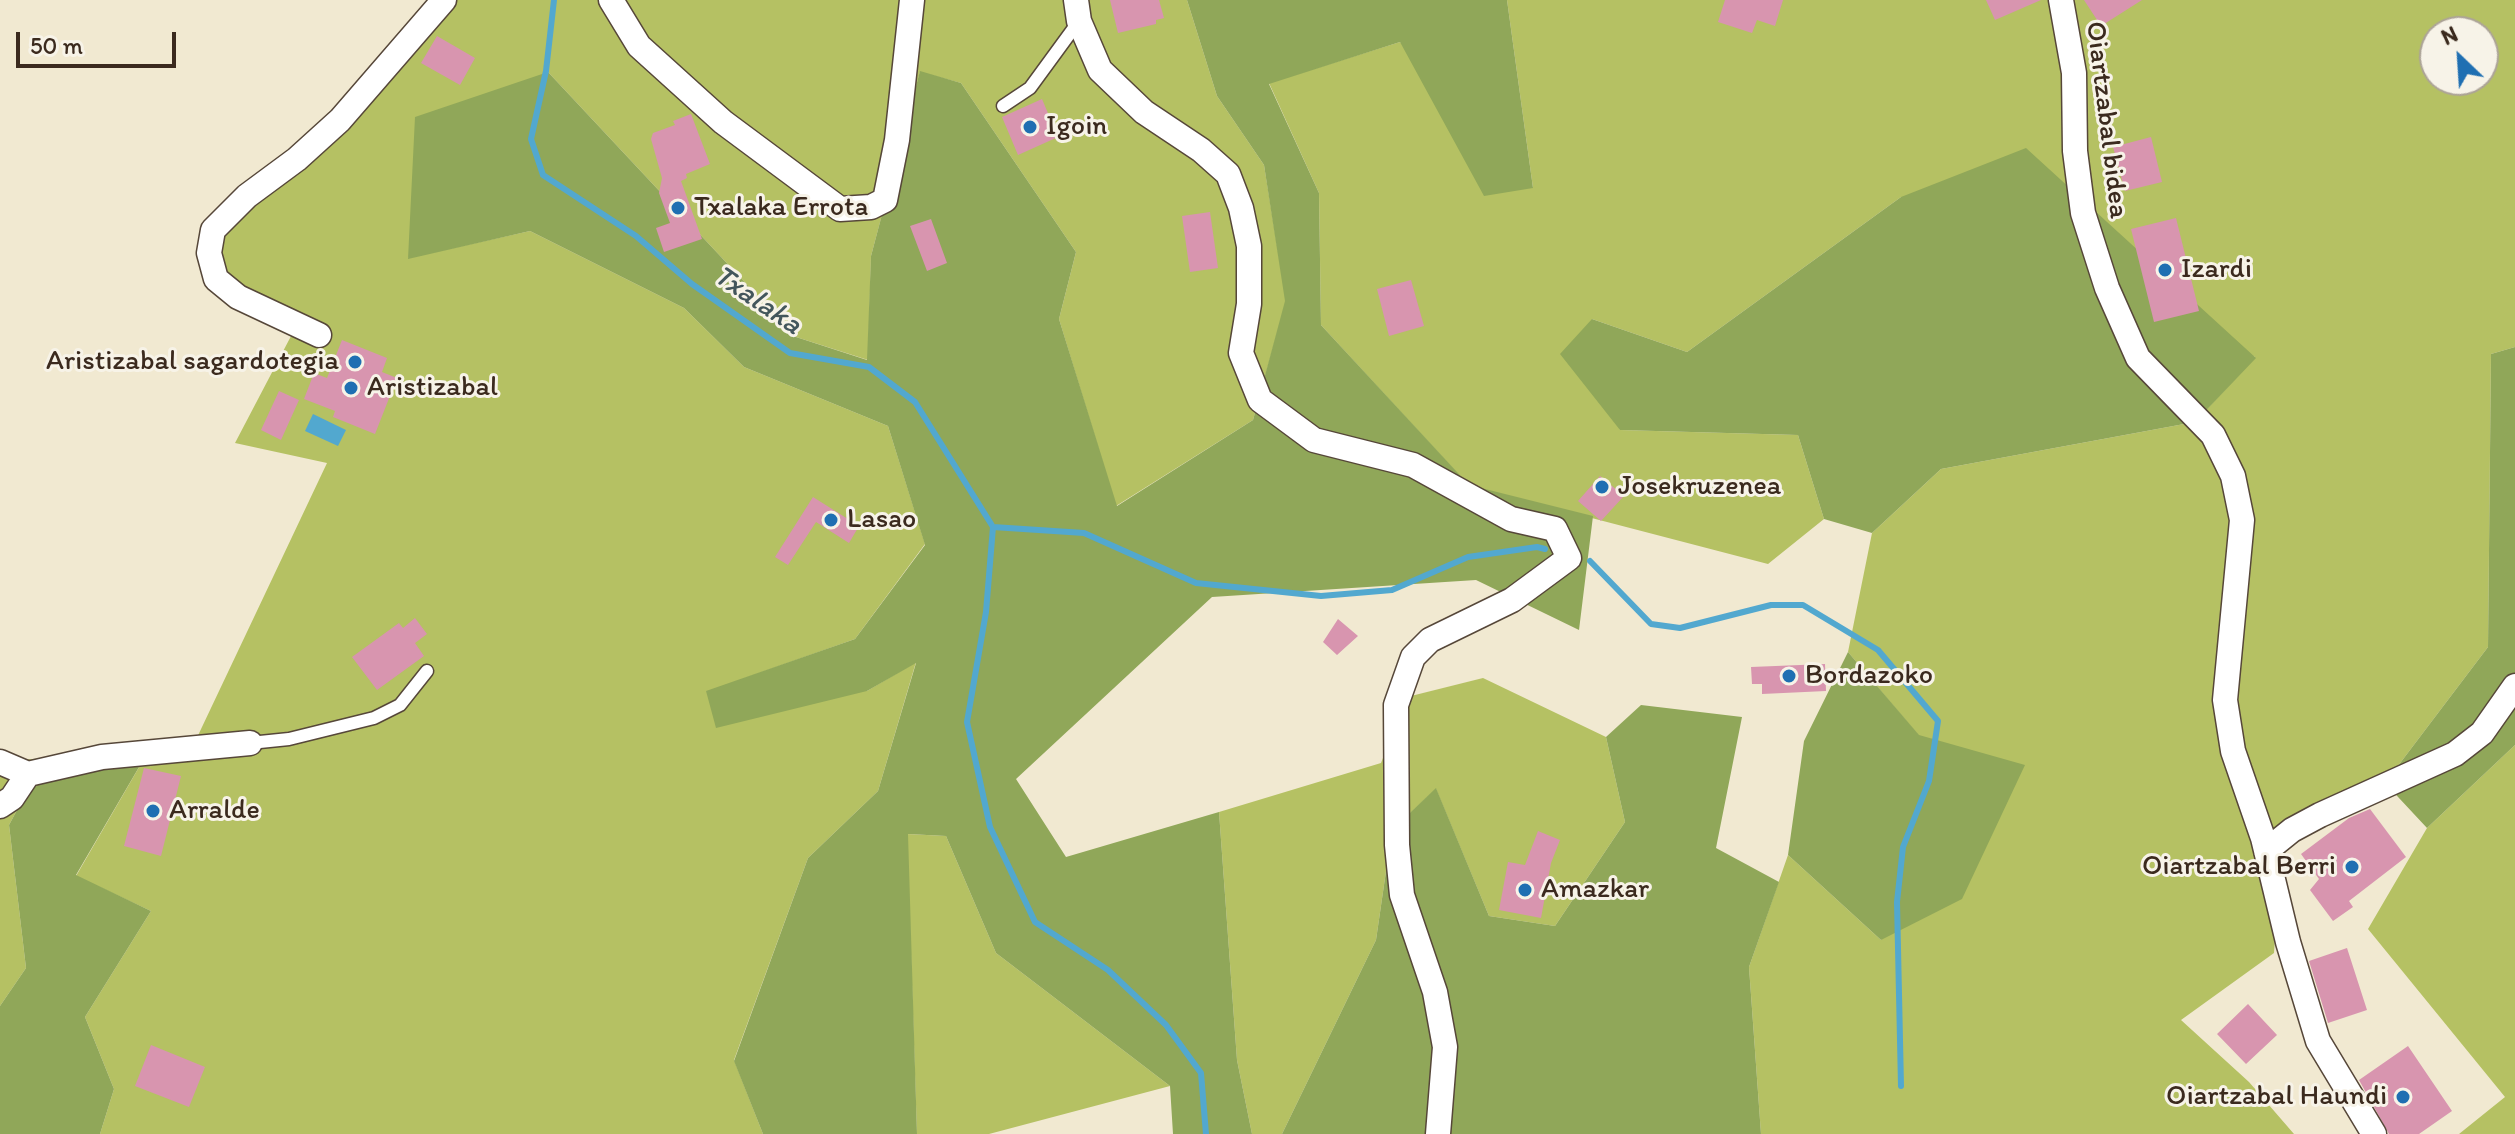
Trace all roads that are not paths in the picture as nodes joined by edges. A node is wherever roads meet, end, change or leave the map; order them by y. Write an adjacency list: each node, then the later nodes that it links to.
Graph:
1 (444, 0): 7 (street)
2 (611, 0): 3 (street)
3 (912, 0)
4 (2061, 0): 14 (street, Oiartzabal bidea)
5 (1077, 11): 6 (lane); 15 (street)
6 (1003, 106)
7 (319, 335)
8 (427, 671): 10 (lane)
9 (2515, 686): 14 (street)
10 (250, 743): 12 (street)
11 (0, 762): 12 (street)
12 (28, 774): 13 (street)
13 (0, 806)
14 (2266, 851): 16 (street, Oiartzabal bidea)
15 (1438, 1134)
16 (2374, 1134)

